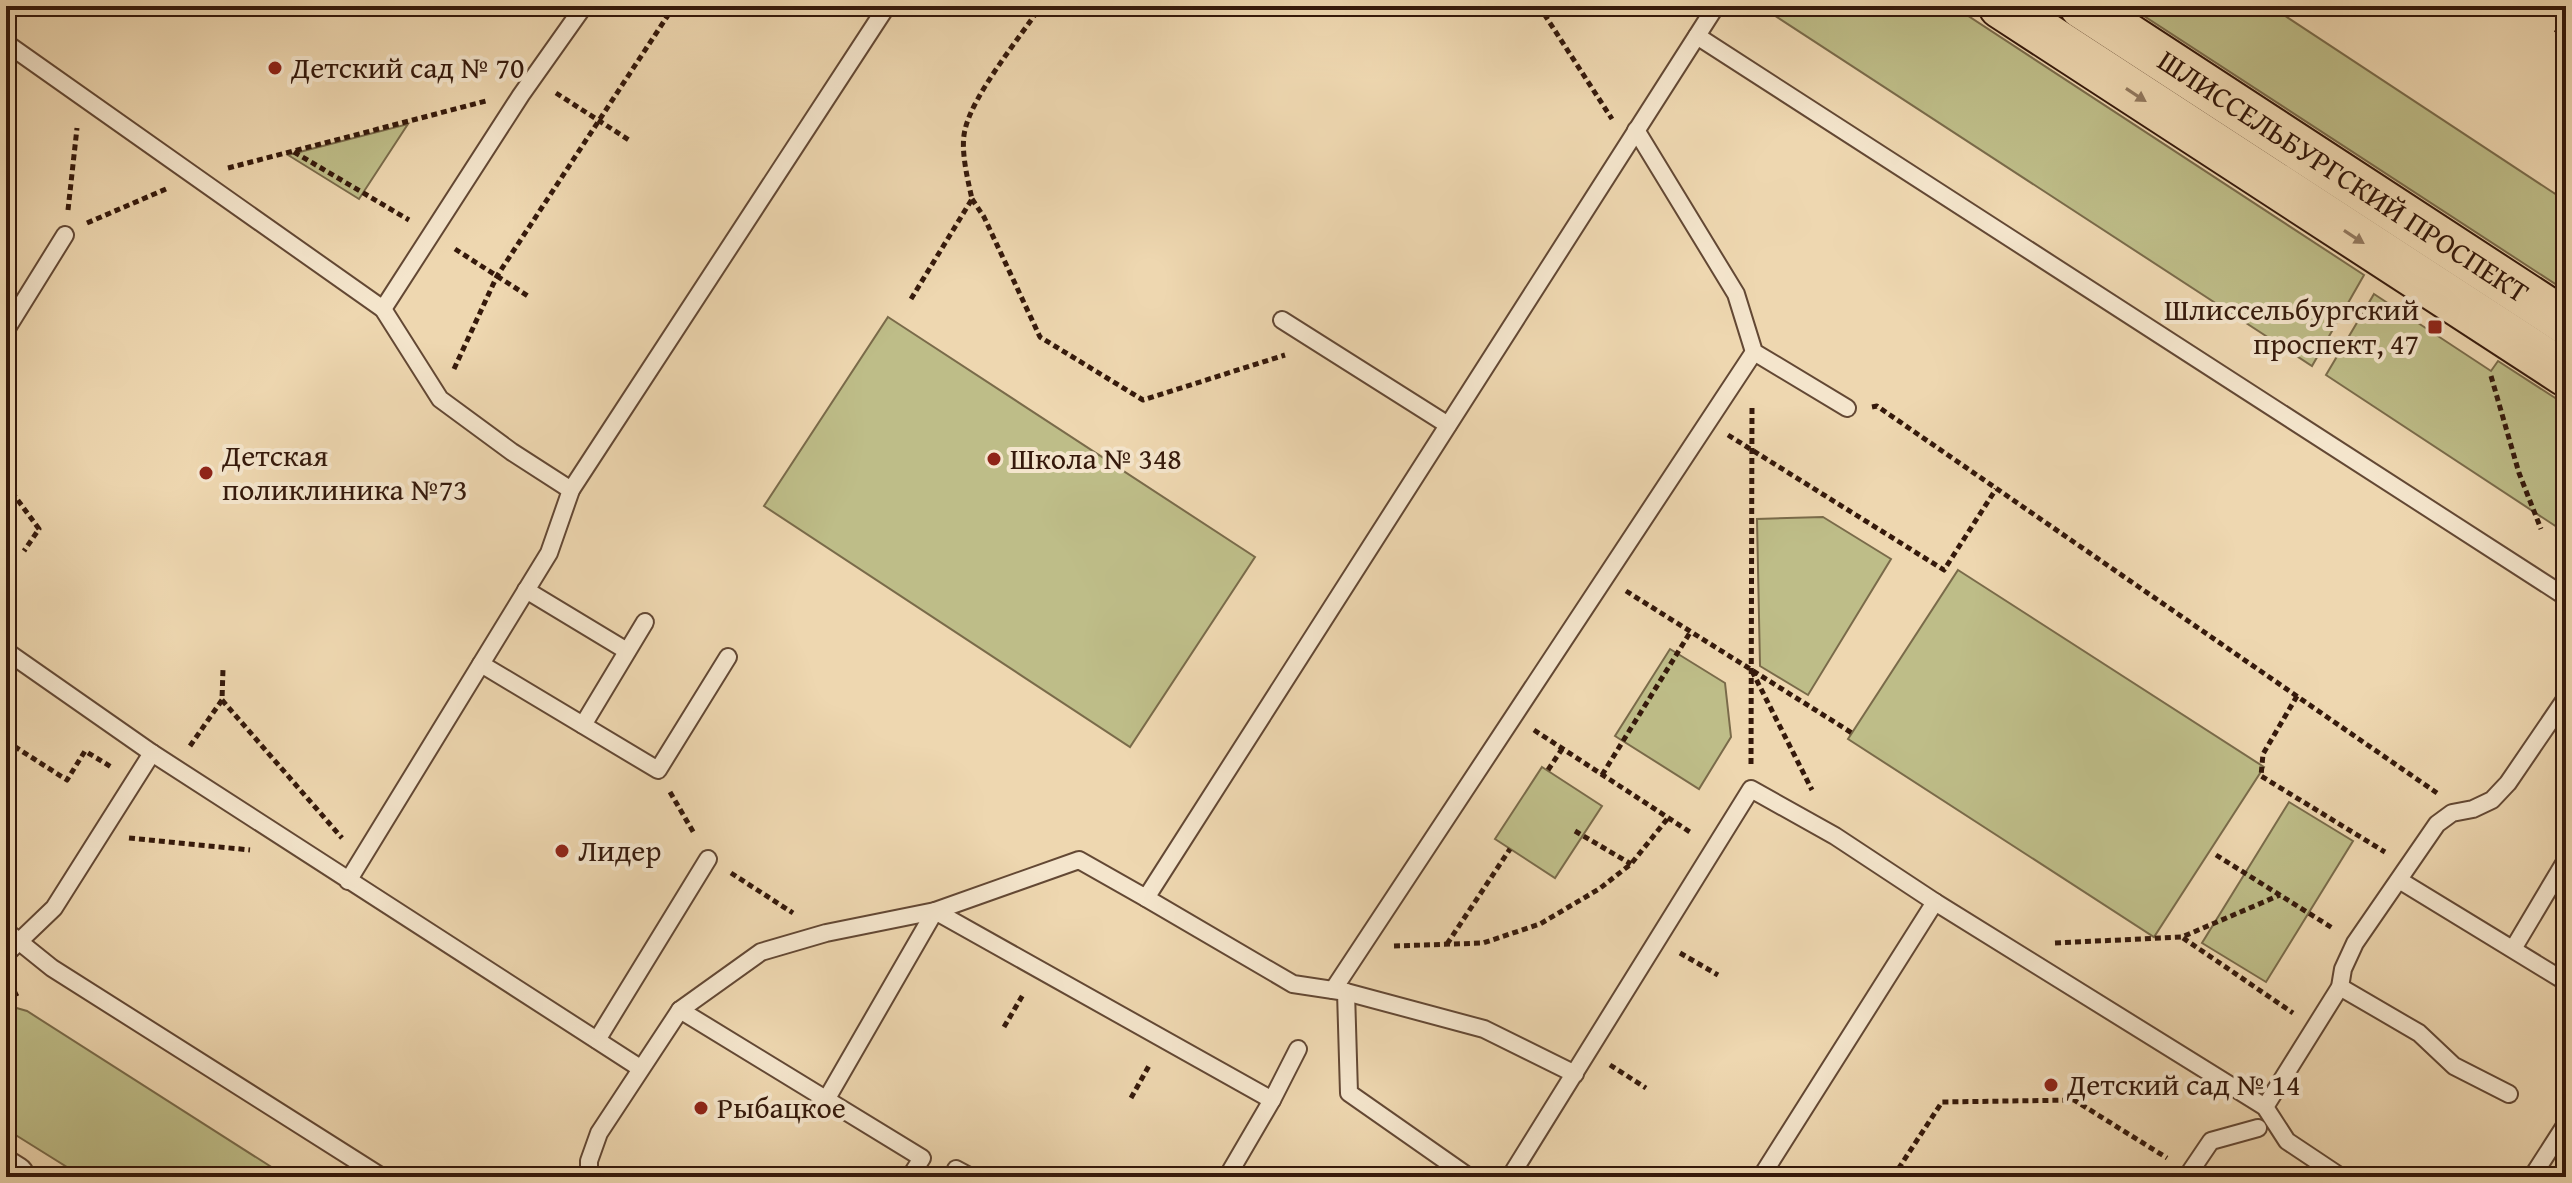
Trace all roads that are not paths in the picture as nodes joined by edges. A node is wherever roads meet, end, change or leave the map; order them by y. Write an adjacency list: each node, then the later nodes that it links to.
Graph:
1 (584, 6): 10 (lane)
2 (887, 6): 18 (lane)
3 (1716, 6): 6 (lane)
4 (2001, 6): 5 (main road, ШЛИССЕЛЬБУРГСКИЙ ПРОСПЕКТ)
5 (2098, 32): 12 (main road, ШЛИССЕЛЬБУРГСКИЙ ПРОСПЕКТ); 15 (main road, ШЛИССЕЛЬБУРГСКИЙ ПРОСПЕКТ, one-way to 15)
6 (1697, 36): 8 (lane); 20 (lane)
7 (6, 43): 10 (lane)
8 (1632, 137): 14 (lane); 17 (lane)
9 (65, 235): 13 (lane)
10 (383, 309): 18 (lane)
11 (1282, 320): 17 (lane)
12 (2566, 322)
13 (6, 330)
14 (1754, 352): 16 (lane); 41 (lane)
15 (2566, 374)
16 (1847, 408)
17 (1448, 425): 33 (lane)
18 (571, 490): 19 (lane)
19 (526, 590): 23 (lane); 25 (lane)
20 (2566, 597)
21 (645, 622): 23 (lane)
22 (6, 651): 28 (lane)
23 (627, 651): 27 (lane)
24 (728, 657): 27 (lane)
25 (481, 664): 27 (lane); 32 (lane)
26 (2566, 698): 31 (lane)
27 (583, 725)
28 (152, 753): 32 (lane); 36 (lane)
29 (708, 859): 43 (lane)
30 (2566, 860): 37 (lane)
31 (2404, 873): 37 (lane); 40 (lane)
32 (348, 881): 43 (lane)
33 (1146, 898): 35 (lane); 41 (lane)
34 (1935, 902): 46 (lane); 50 (lane); 62 (lane)
35 (935, 911): 42 (lane); 48 (lane); 49 (lane)
36 (13, 936): 38 (lane); 56 (lane)
37 (2513, 949): 39 (lane)
38 (6, 954)
39 (2566, 982)
40 (2340, 987): 47 (lane); 50 (lane)
41 (1340, 991): 46 (lane); 60 (lane)
42 (680, 1010): 45 (lane); 48 (lane)
43 (597, 1040): 45 (lane)
44 (1298, 1049): 49 (lane)
45 (640, 1068): 57 (lane)
46 (1575, 1074): 61 (lane)
47 (2509, 1094)
48 (826, 1100): 58 (lane)
49 (1272, 1100): 59 (lane)
50 (2265, 1107): 63 (lane)
51 (2566, 1124): 64 (lane)
52 (2258, 1128): 54 (lane)
53 (6, 1172): 55 (street)
54 (2190, 1172)
55 (14, 1177)
56 (382, 1177)
57 (589, 1177)
58 (910, 1177)
59 (1227, 1177)
60 (1469, 1177)
61 (1510, 1177)
62 (1761, 1177)
63 (2341, 1177)
64 (2532, 1177)

